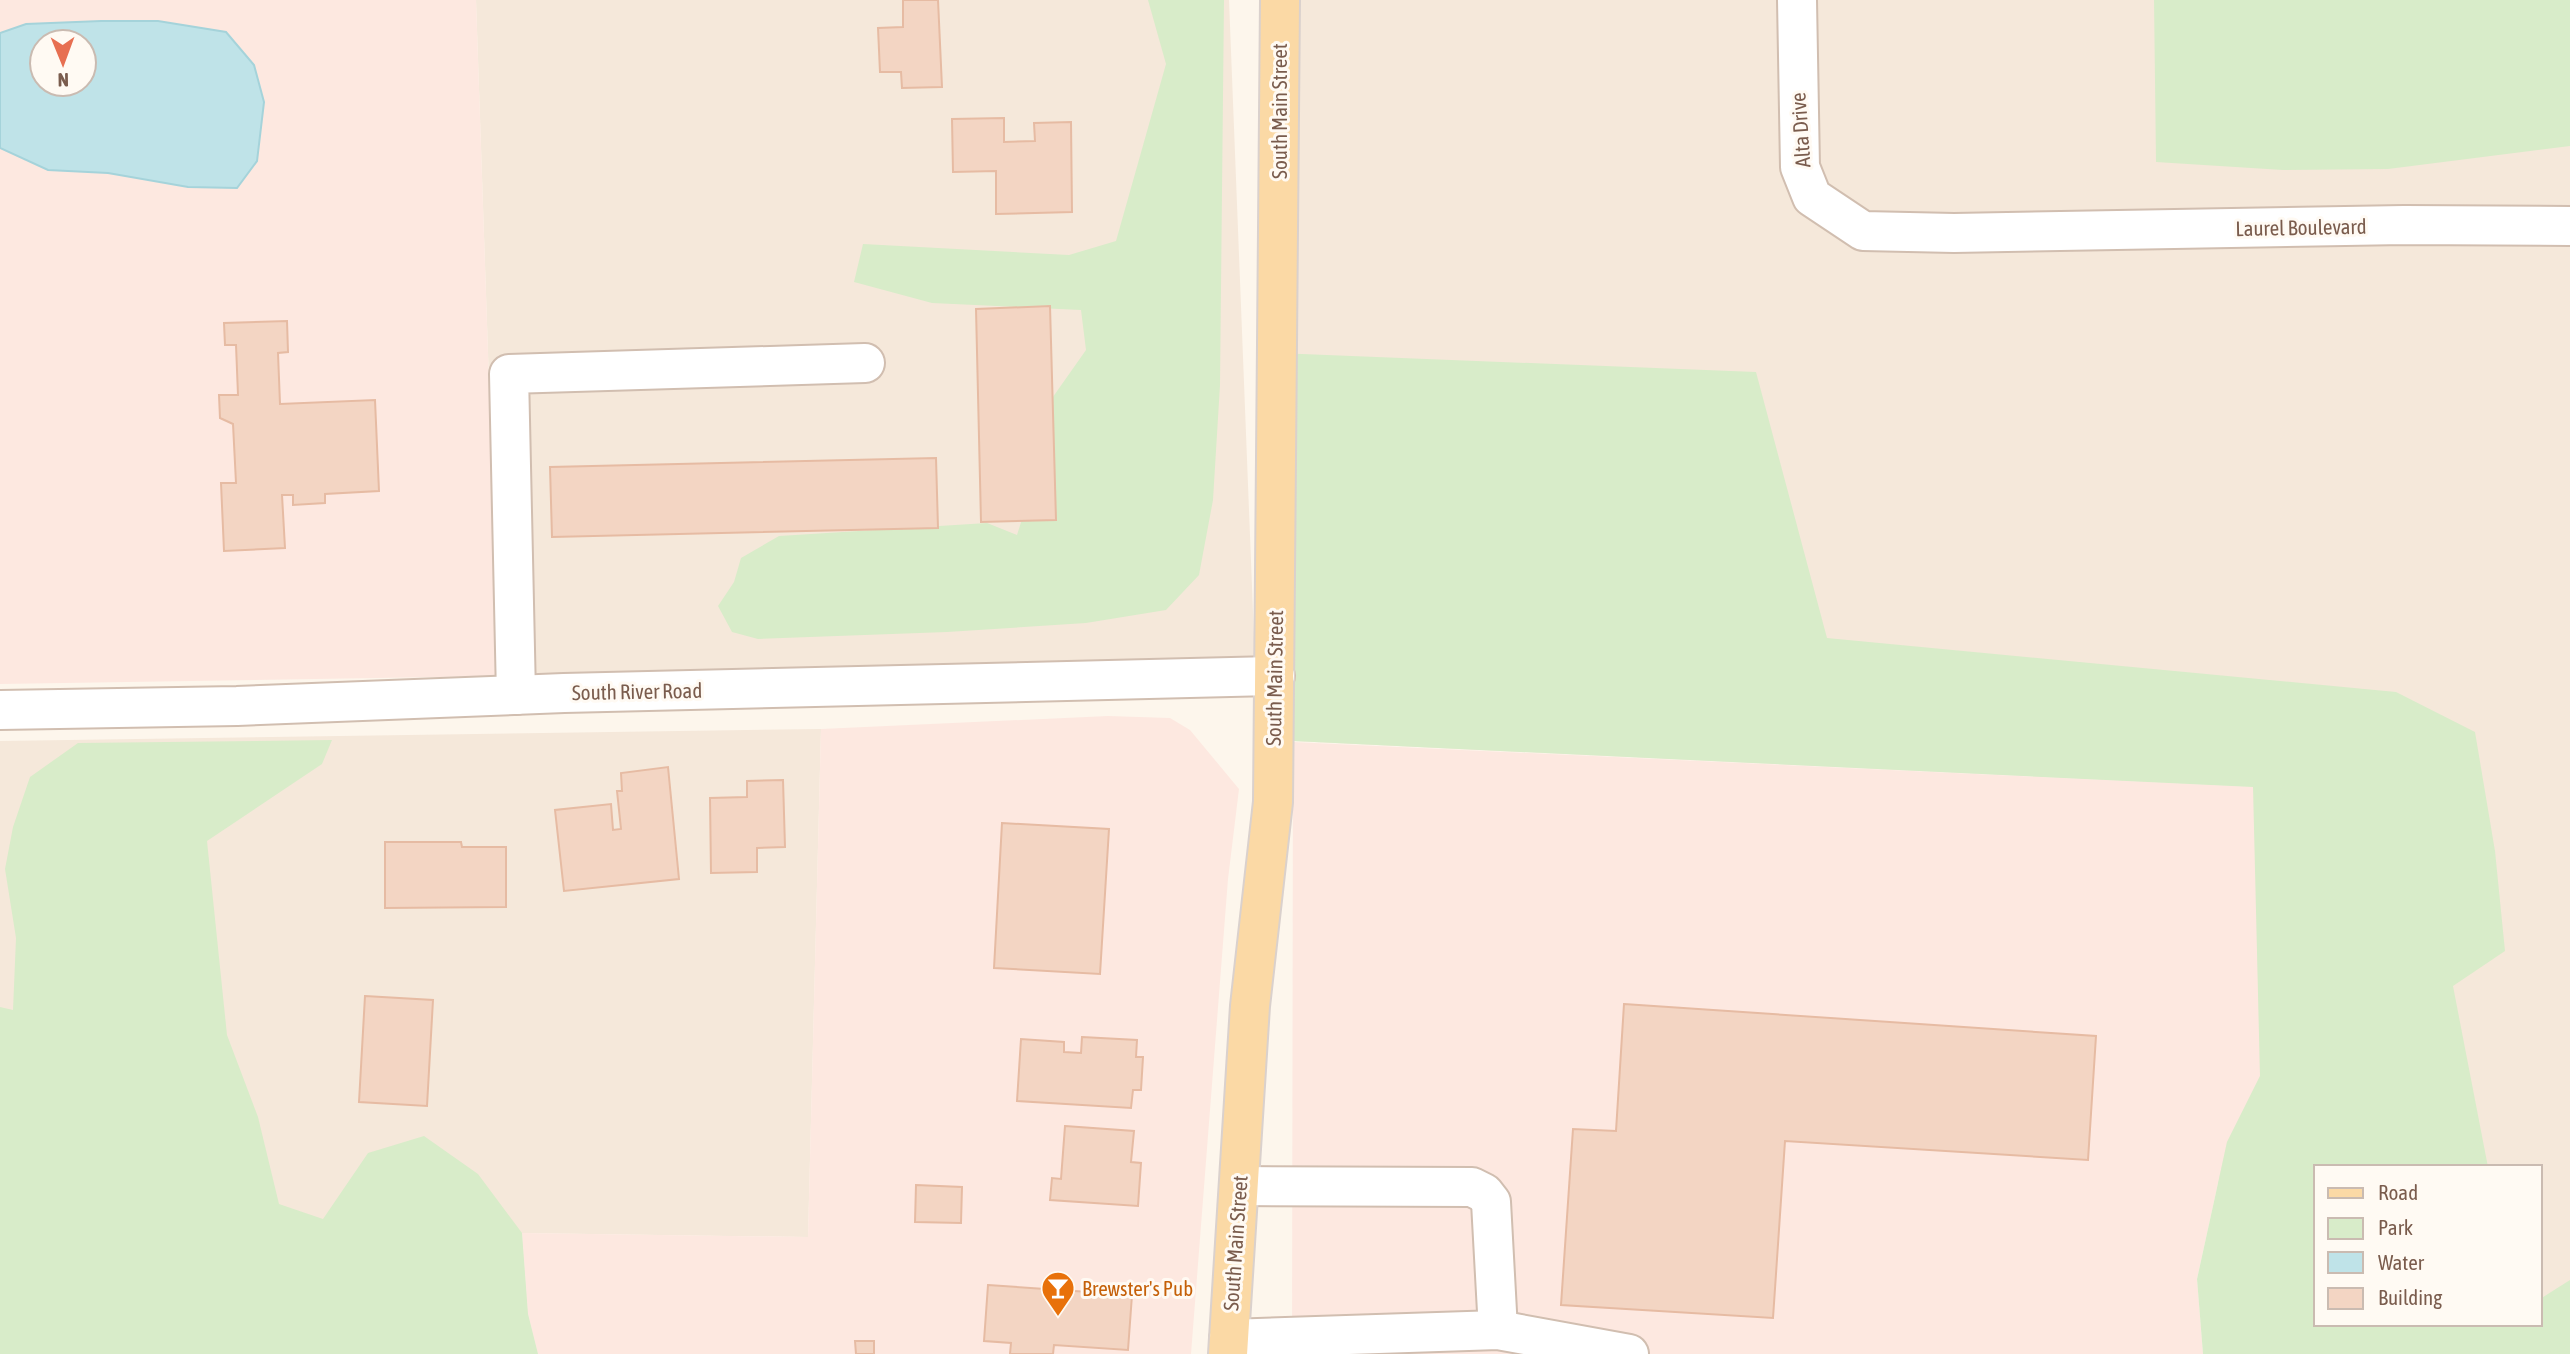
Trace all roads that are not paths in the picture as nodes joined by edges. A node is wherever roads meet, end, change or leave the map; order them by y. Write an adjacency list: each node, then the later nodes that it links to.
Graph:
1 (1280, 0): 6 (main road, South Main Street)
2 (1797, 0): 4 (street, Alta Drive)
3 (2570, 226): 4 (street, Laurel Boulevard)
4 (2032, 232)
5 (865, 363): 7 (street)
6 (1275, 676): 7 (street, South River Road); 9 (main road, South Main Street)
7 (516, 695): 8 (street, South River Road)
8 (0, 710)
9 (1239, 1186): 10 (street); 11 (main road, South Main Street)
10 (1498, 1330): 11 (street); 12 (street)
11 (1228, 1347)
12 (1629, 1354)

